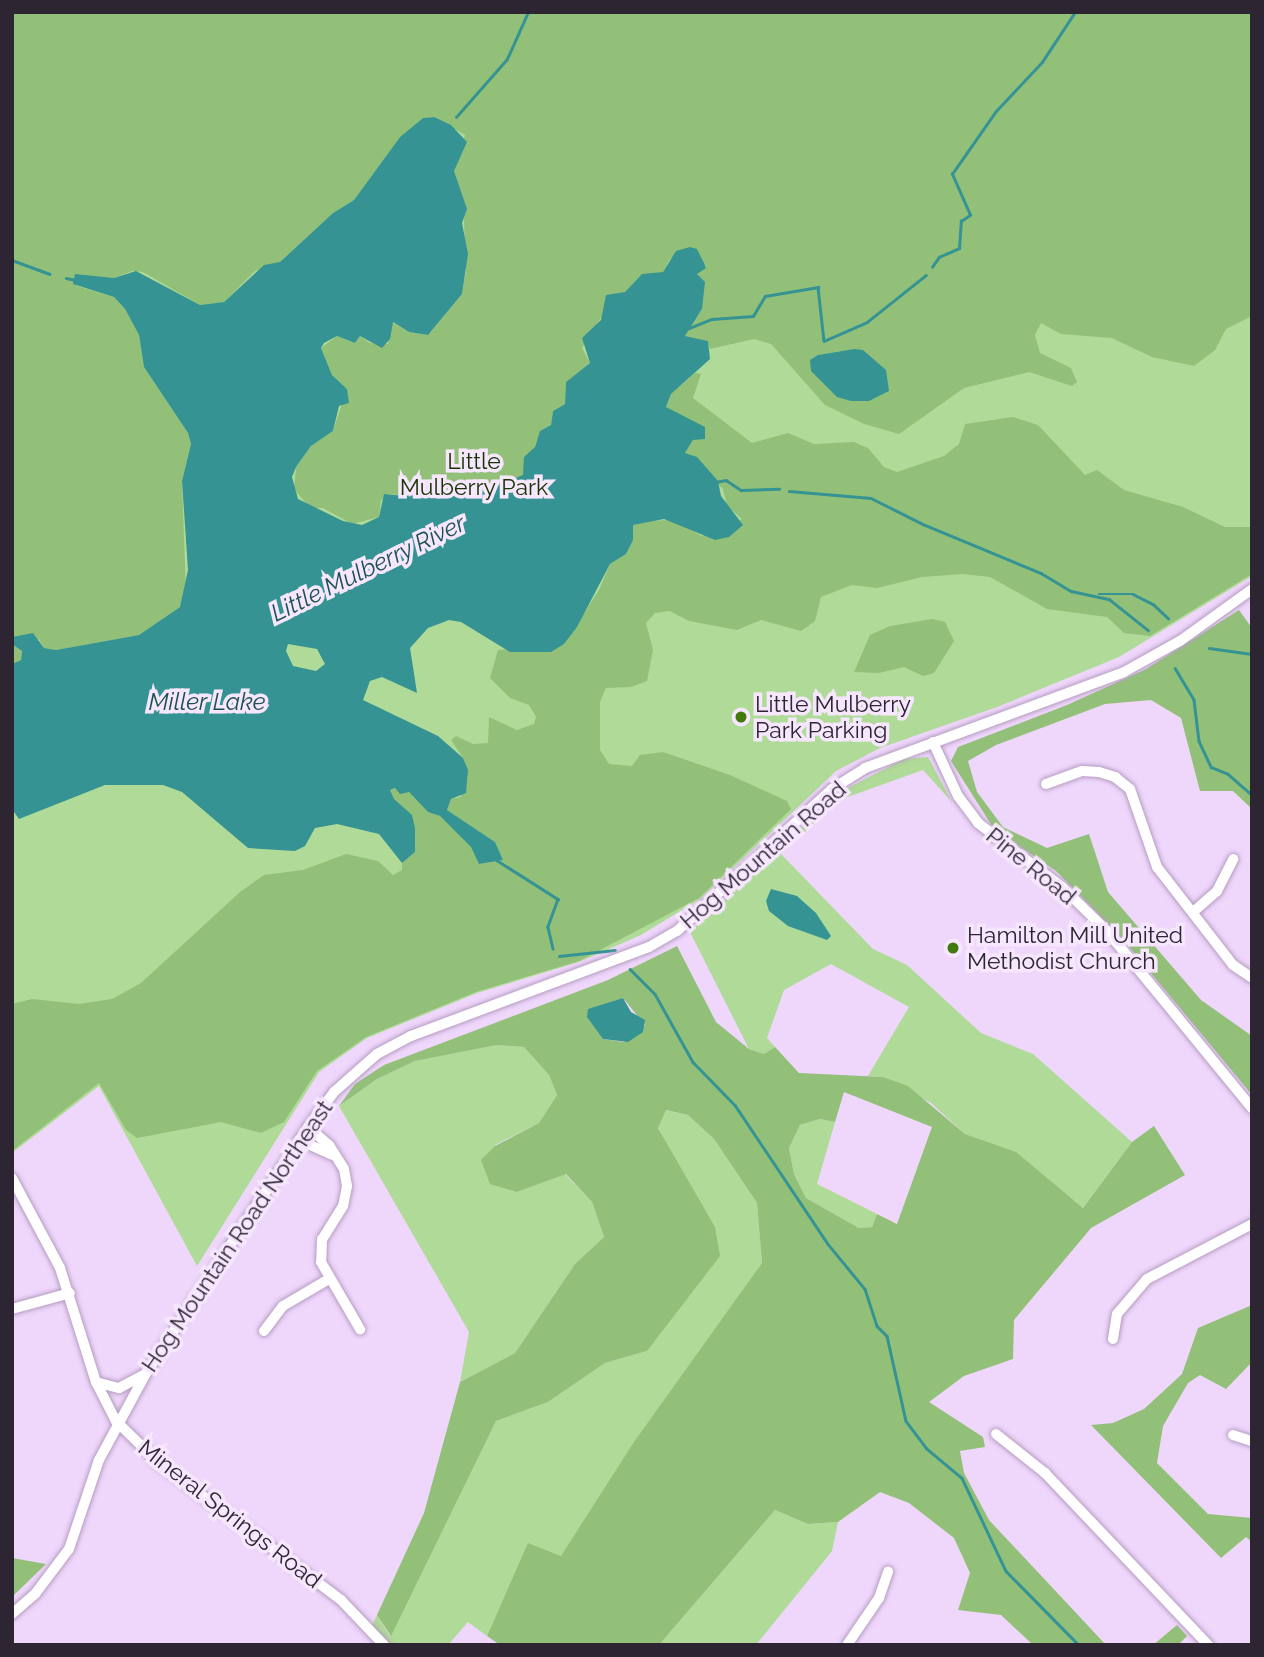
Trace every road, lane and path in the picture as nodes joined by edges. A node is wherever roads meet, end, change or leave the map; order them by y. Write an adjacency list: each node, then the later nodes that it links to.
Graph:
1 (1252, 589): 2 (street, Hog Mountain Road)
2 (933, 742): 6 (street, Hog Mountain Road); 8 (street, Pine Road)
3 (1046, 784): 5 (street)
4 (1233, 859): 5 (street)
5 (1193, 912): 7 (street)
6 (614, 962): 9 (street, Hog Mountain Road Northeast)
7 (1252, 978)
8 (1252, 1108)
9 (308, 1127): 10 (street, Hog Mountain Road Northeast); 11 (street)
10 (299, 1140): 11 (street); 20 (street, Hog Mountain Road Northeast)
11 (332, 1155): 14 (street)
12 (12, 1178): 15 (street, Mineral Springs Road)
13 (1252, 1224): 19 (street)
14 (329, 1279): 17 (street); 18 (street)
15 (70, 1293): 16 (street); 21 (street, Mineral Springs Road)
16 (12, 1309)
17 (360, 1329)
18 (264, 1331)
19 (1113, 1339)
20 (146, 1373): 21 (street); 22 (street, Hog Mountain Road Northeast)
21 (96, 1382): 22 (street, Mineral Springs Road)
22 (117, 1421): 27 (street, Hog Mountain Road Northeast); 28 (street, Mineral Springs Road)
23 (996, 1434): 30 (street)
24 (1233, 1435): 25 (street)
25 (1252, 1441)
26 (888, 1572): 29 (street)
27 (12, 1614)
28 (384, 1645)
29 (847, 1645)
30 (1208, 1645)

